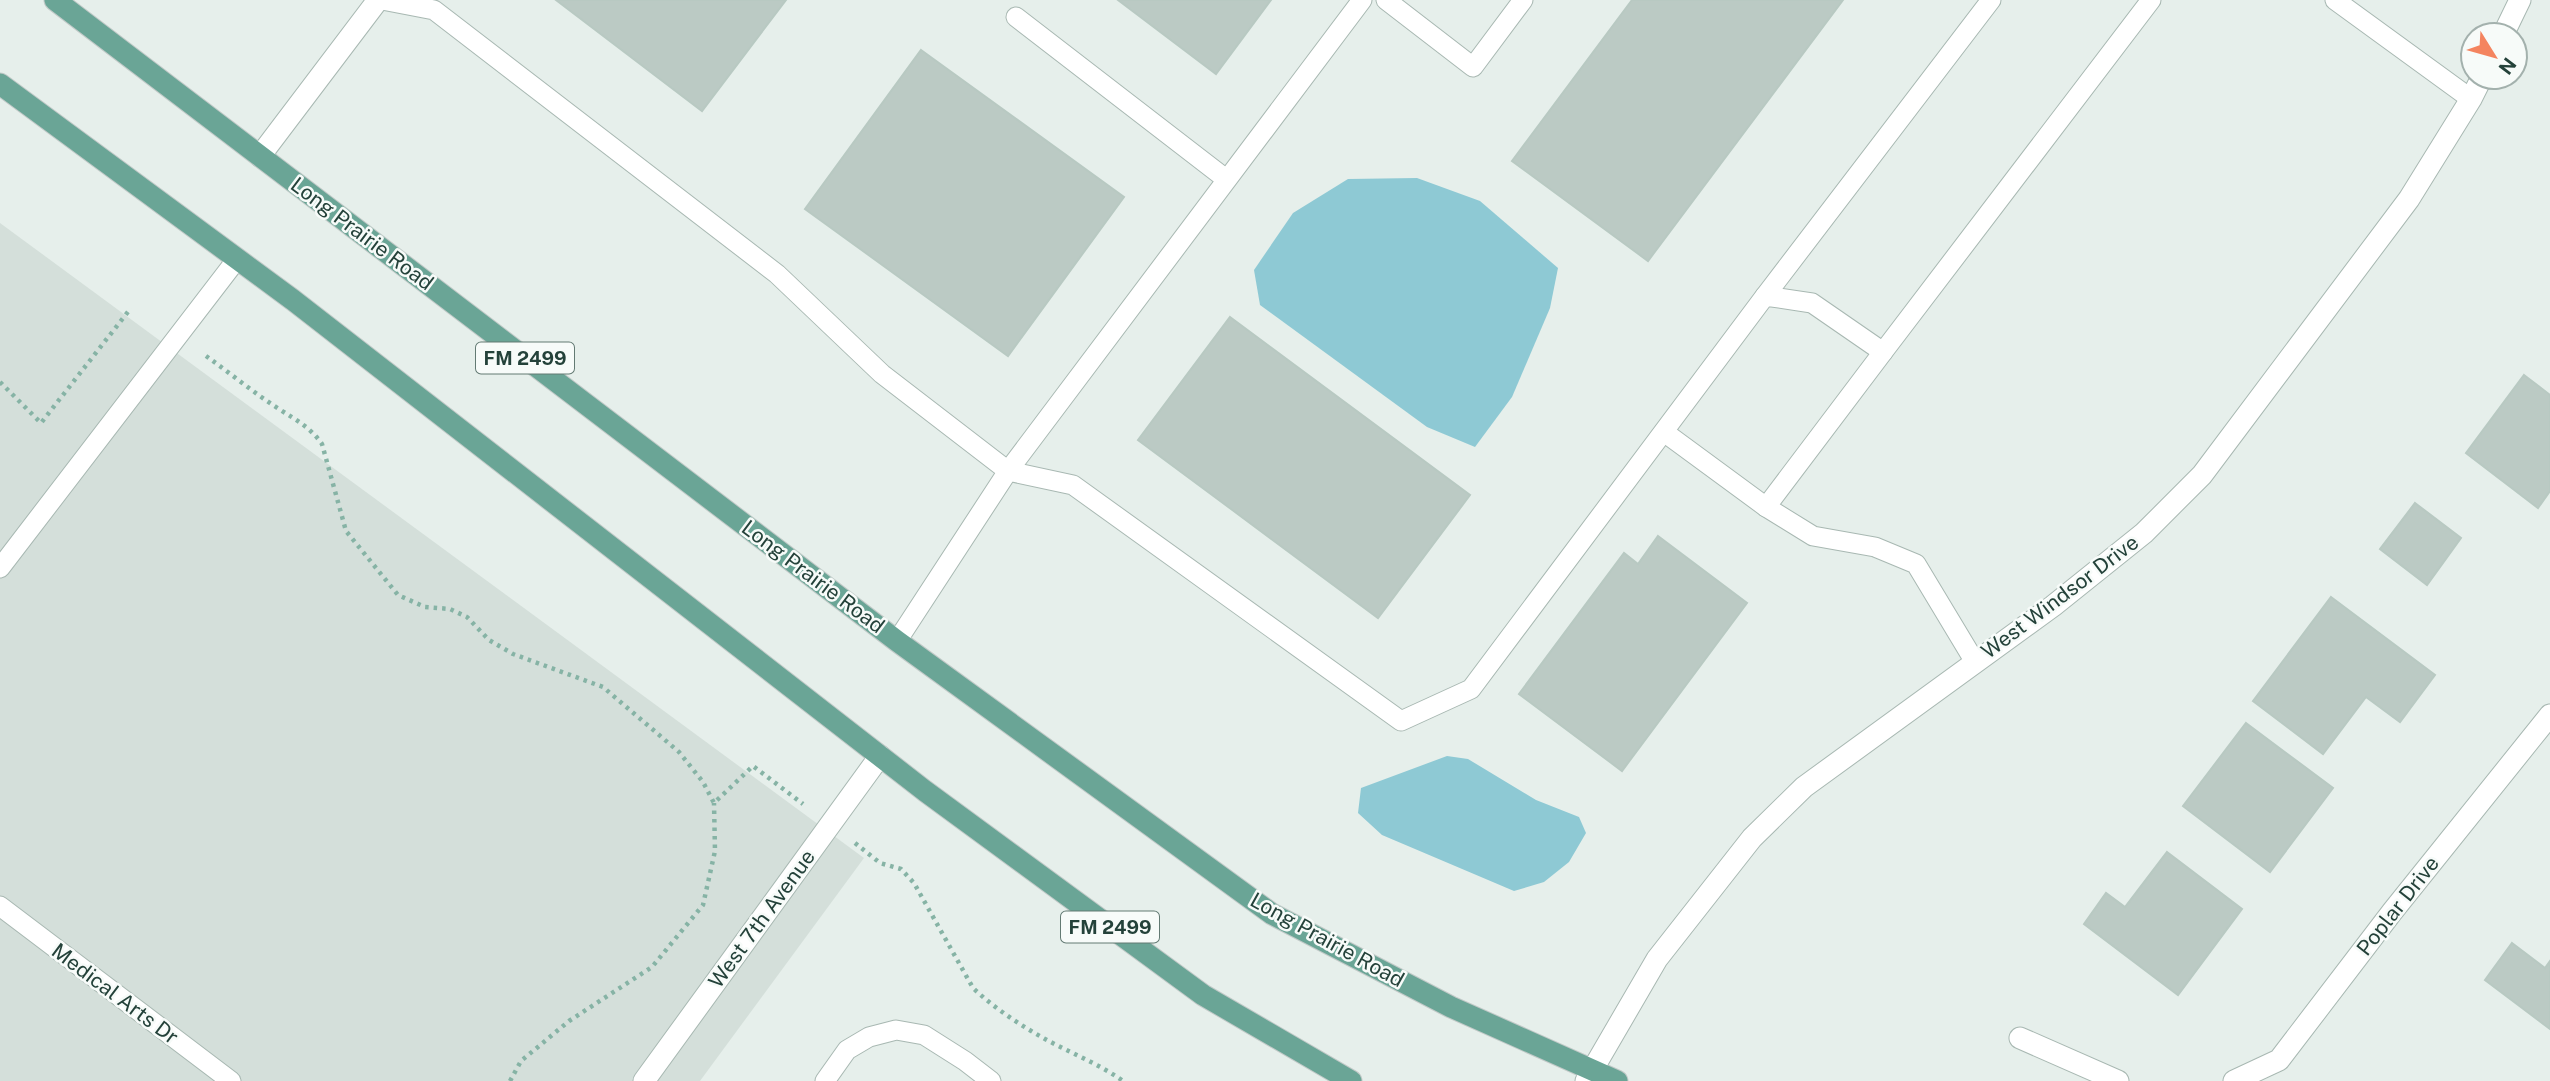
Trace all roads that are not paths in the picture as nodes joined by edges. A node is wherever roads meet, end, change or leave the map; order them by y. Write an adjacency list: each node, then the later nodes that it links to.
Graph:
1 (55, 0): 15 (main road, Long Prairie Road / FM 2499)
2 (380, 0): 15 (street); 21 (lane)
3 (1362, 0): 16 (lane)
4 (1386, 0): 5 (lane)
5 (1523, 0)
6 (1991, 0): 18 (lane)
7 (2151, 0): 19 (lane)
8 (2335, 0): 14 (lane)
9 (2520, 0): 11 (street)
10 (1016, 17): 16 (lane)
11 (2510, 21)
12 (0, 85): 17 (main road, FM 2499)
13 (2475, 91): 14 (street, West Windsor Drive)
14 (2471, 99): 25 (street, West Windsor Drive)
15 (260, 156): 24 (main road, Long Prairie Road / FM 2499)
16 (1226, 180): 21 (lane)
17 (237, 258): 23 (lane); 27 (main road, FM 2499)
18 (1765, 296): 19 (lane); 20 (lane)
19 (1883, 352): 22 (lane)
20 (1664, 432): 21 (lane); 22 (lane)
21 (1008, 471): 24 (lane)
22 (1766, 507): 25 (lane)
23 (0, 568)
24 (897, 641): 30 (main road, Long Prairie Road / FM 2499)
25 (1975, 662): 30 (street, West Windsor Drive)
26 (2550, 715): 38 (street, Poplar Drive)
27 (880, 756): 32 (street, West 7th Avenue); 35 (main road, FM 2499)
28 (0, 906): 31 (lane, Medical Arts Dr)
29 (2020, 1038): 37 (street)
30 (1589, 1075): 36 (main road, Long Prairie Road / FM 2499)
31 (231, 1081)
32 (644, 1081)
33 (825, 1081): 34 (lane)
34 (991, 1081)
35 (1351, 1081)
36 (1617, 1081)
37 (2118, 1081)
38 (2234, 1081)

